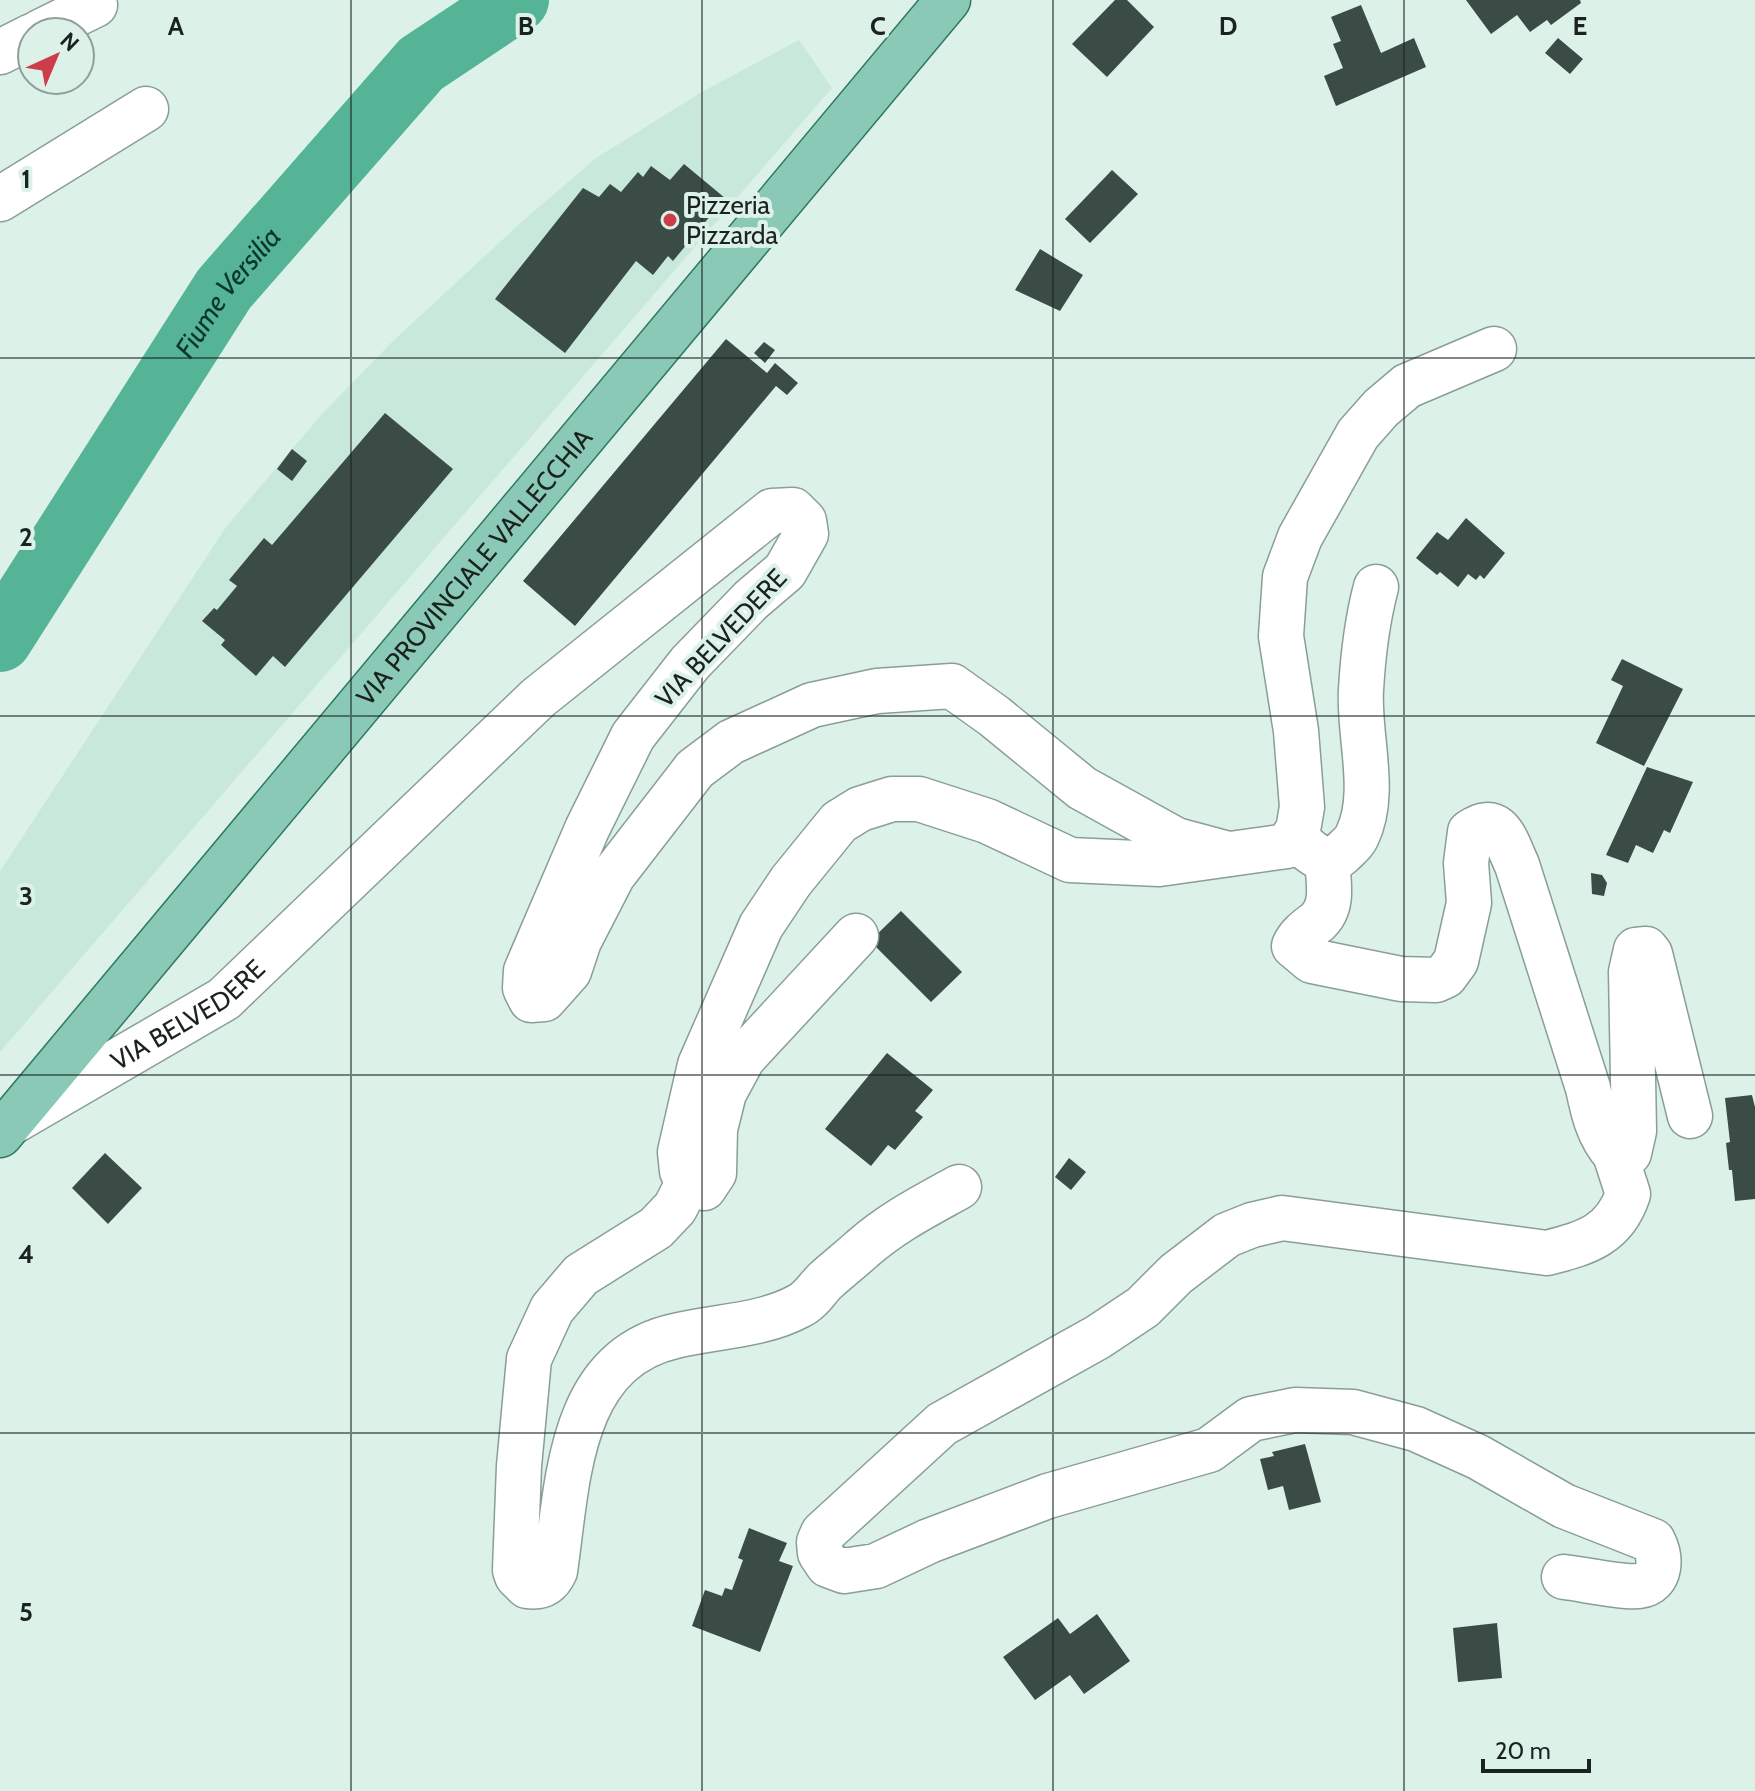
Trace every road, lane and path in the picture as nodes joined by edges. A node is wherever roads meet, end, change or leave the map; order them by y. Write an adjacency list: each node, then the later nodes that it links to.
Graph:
1 (948, 0): 12 (main road, VIA PROVINCIALE VALLECCHIA)
2 (95, 5): 3 (street)
3 (73, 16)
4 (146, 109): 5 (street)
5 (0, 199)
6 (1494, 349): 8 (street)
7 (1376, 587): 8 (street)
8 (1310, 848): 9 (street); 13 (street)
9 (1228, 854): 12 (street, VIA BELVEDERE); 14 (street)
10 (856, 936): 14 (street)
11 (1690, 1116): 13 (street)
12 (4, 1129)
13 (1615, 1154): 16 (street)
14 (688, 1183): 15 (street)
15 (959, 1187)
16 (1564, 1577)

